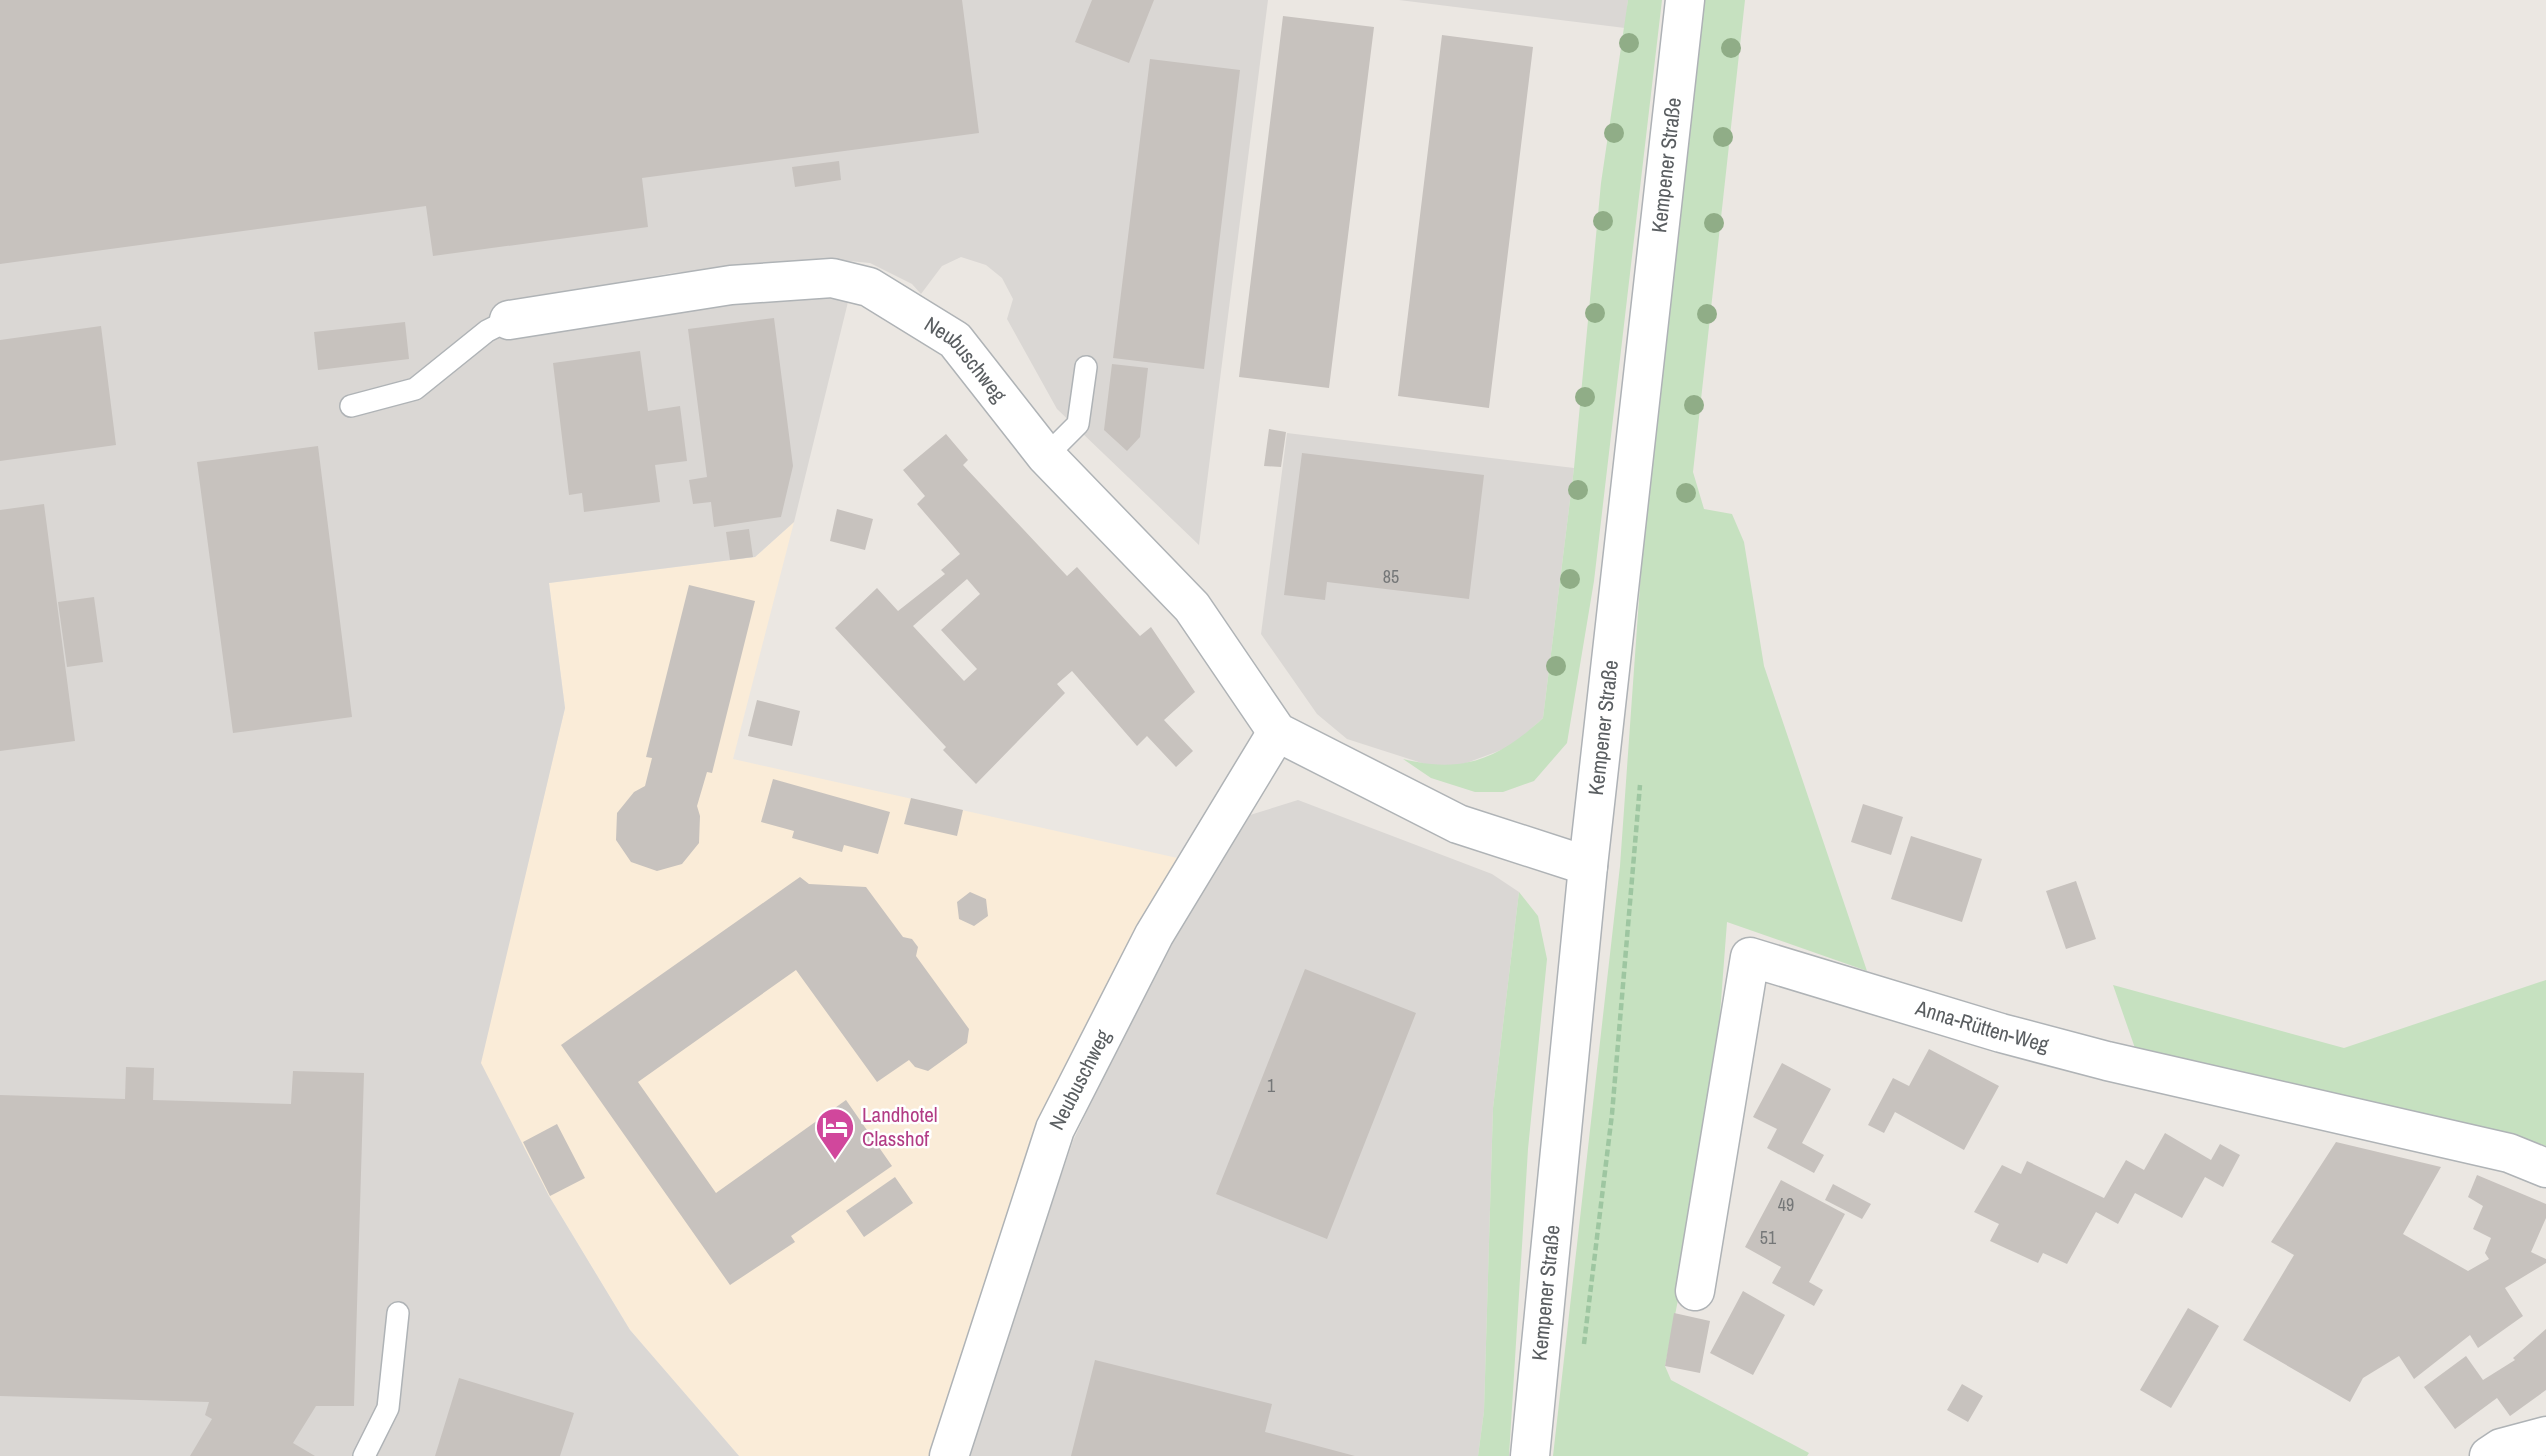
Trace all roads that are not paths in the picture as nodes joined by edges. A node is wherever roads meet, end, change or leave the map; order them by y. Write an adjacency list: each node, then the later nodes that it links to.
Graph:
1 (1685, 0): 7 (street, Kempener Straße)
2 (509, 320): 4 (lane); 5 (street, Neubuschweg)
3 (1086, 367): 5 (lane)
4 (351, 406)
5 (1046, 456): 6 (street, Neubuschweg)
6 (1277, 732): 7 (street, Neubuschweg); 13 (street, Neubuschweg)
7 (1588, 866): 14 (street, Kempener Straße)
8 (2546, 1168): 9 (street, Anna-Rütten-Weg)
9 (1695, 1291)
10 (398, 1313): 12 (lane)
11 (2546, 1436): 15 (street)
12 (364, 1456)
13 (950, 1456)
14 (1530, 1456)
15 (2489, 1456)

